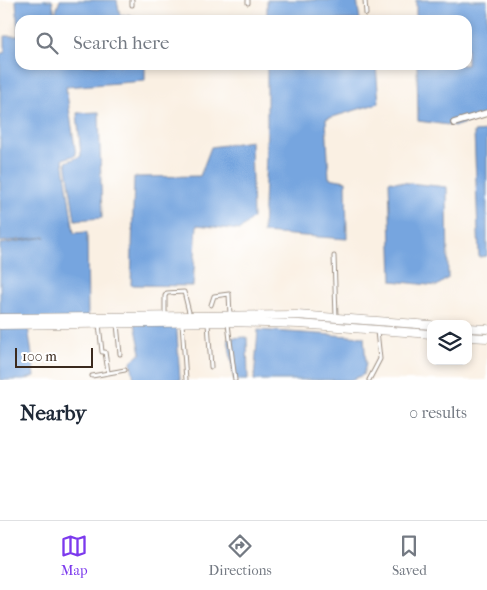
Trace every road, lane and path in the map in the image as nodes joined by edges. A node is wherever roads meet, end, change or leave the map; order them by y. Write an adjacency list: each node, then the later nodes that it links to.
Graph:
1 (132, 0): 3 (lane)
2 (365, 0): 4 (lane)
3 (132, 5)
4 (366, 14)
5 (487, 113): 6 (street)
6 (454, 123)
7 (334, 256): 12 (lane)
8 (211, 306): 13 (lane)
9 (165, 316): 10 (street); 10 (lane); 11 (street)
10 (190, 316): 13 (street)
11 (0, 318)
12 (336, 318): 13 (street); 19 (street)
13 (229, 319): 15 (street); 22 (street); 32 (lane)
14 (182, 322): 15 (street); 17 (street); 31 (lane)
15 (208, 322): 27 (lane)
16 (99, 323): 17 (street); 18 (street); 29 (lane)
17 (117, 323): 26 (lane)
18 (0, 325)
19 (427, 325)
20 (472, 328): 21 (street)
21 (487, 329)
22 (377, 330): 23 (street); 33 (lane)
23 (427, 334)
24 (472, 337): 25 (street)
25 (487, 338)
26 (120, 354)
27 (211, 367)
28 (125, 370): 29 (lane)
29 (108, 372): 30 (lane)
30 (92, 376)
31 (186, 380)
32 (235, 380)
33 (370, 380)

